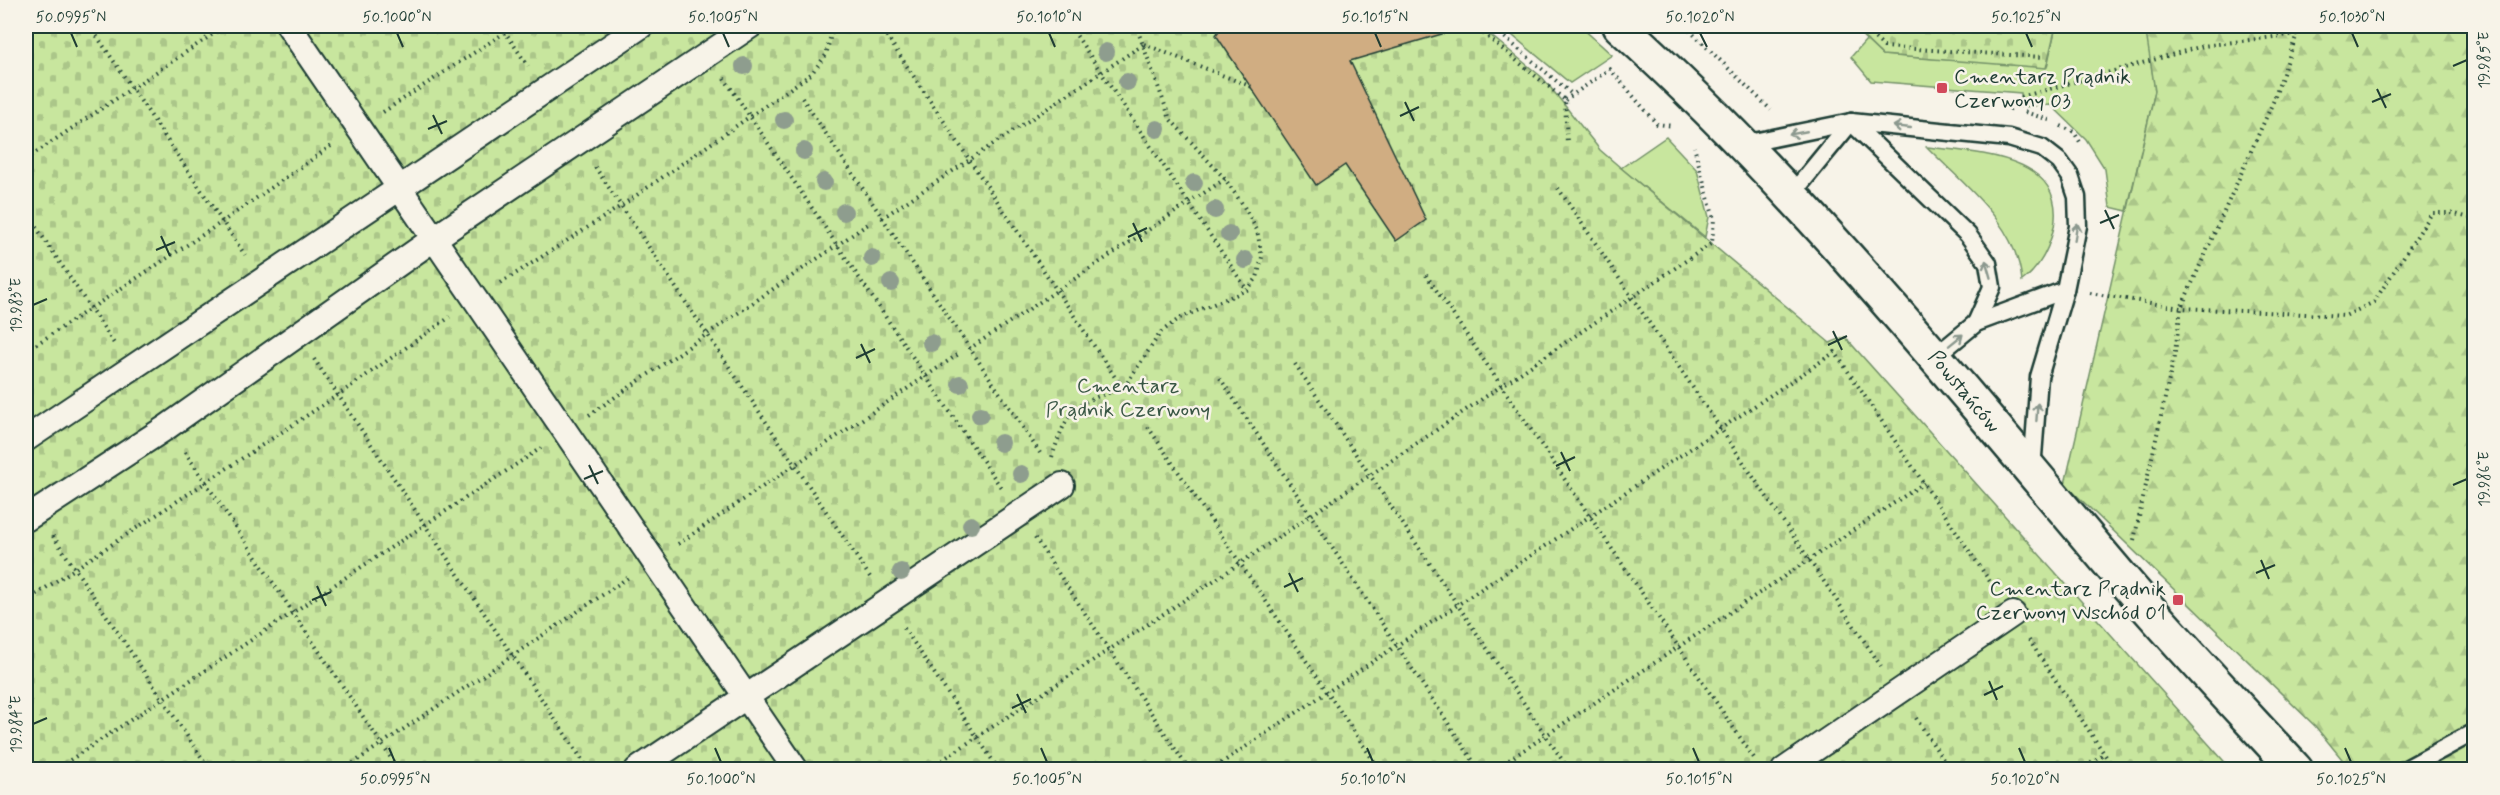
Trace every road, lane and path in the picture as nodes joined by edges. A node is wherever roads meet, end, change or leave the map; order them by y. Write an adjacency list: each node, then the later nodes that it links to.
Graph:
1 (90, 26): 26 (path)
2 (225, 26): 26 (path)
3 (289, 26): 34 (street)
4 (501, 26): 18 (path)
5 (515, 26): 18 (path)
6 (642, 26): 27 (street)
7 (750, 26): 22 (street)
8 (832, 26): 31 (path)
9 (880, 26): 41 (path)
10 (1070, 26): 24 (path)
11 (1136, 26): 21 (path)
12 (1474, 26): 30 (path)
13 (1491, 26): 28 (path)
14 (1620, 26): 39 (street, Powstańców)
15 (1862, 26): 20 (path)
16 (1880, 26): 20 (path)
17 (2307, 26): 19 (path)
18 (506, 32): 27 (path); 34 (path)
19 (2297, 34): 35 (path); 63 (path)
20 (1872, 36): 23 (path)
21 (1144, 44): 24 (path); 25 (path); 42 (path)
22 (708, 53): 31 (path); 36 (street)
23 (2043, 57)
24 (1101, 71): 41 (path); 46 (path)
25 (1252, 87)
26 (132, 88): 40 (path); 51 (path)
27 (544, 92): 43 (street)
28 (1573, 95): 30 (path); 33 (path)
29 (802, 98): 49 (path)
30 (1565, 100): 38 (path)
31 (749, 115): 47 (path); 54 (path)
32 (1851, 122): 35 (lane, one-way to 32); 39 (lane, one-way to 39); 45 (lane); 64 (lane, one-way to 32)
33 (1657, 124)
34 (358, 127): 43 (street); 51 (path)
35 (2008, 138): 58 (lane, one-way to 35)
36 (578, 142): 47 (path); 53 (street)
37 (1693, 143): 60 (path)
38 (1568, 144)
39 (1744, 144): 45 (street, Powstańców)
40 (26, 159)
41 (969, 159): 49 (path); 59 (path)
42 (1225, 179): 46 (path); 57 (path)
43 (400, 186): 53 (street); 56 (street)
44 (1558, 188): 60 (path)
45 (1792, 194): 69 (street, Powstańców)
46 (1189, 203): 57 (path); 59 (path)
47 (621, 206): 61 (path); 65 (path)
48 (26, 212): 62 (path)
49 (882, 218): 67 (path)
50 (2475, 219): 63 (path)
51 (222, 222): 56 (path); 62 (path)
52 (871, 222): 54 (path)
53 (435, 238): 61 (street); 66 (street)
54 (839, 247): 65 (path); 87 (path)
55 (1426, 275): 73 (path)
56 (262, 279): 71 (street)
57 (1247, 290): 74 (path)
58 (2065, 290): 63 (path); 64 (lane); 82 (lane, one-way to 58)
59 (1058, 291): 67 (path); 74 (path)
60 (1631, 296): 73 (path); 78 (path)
61 (477, 298): 75 (path); 79 (street)
62 (90, 308): 68 (path); 71 (path)
63 (2181, 308): 95 (path)
64 (1976, 323): 69 (lane, one-way to 64)
65 (709, 334): 79 (path); 97 (path)
66 (299, 336): 75 (path); 76 (street)
67 (969, 350): 81 (path)
68 (26, 351)
69 (1936, 356): 82 (street, Powstańców)
70 (1295, 364): 83 (path)
71 (130, 369): 80 (street)
72 (1220, 378): 89 (path)
73 (1502, 387): 83 (path); 90 (path)
74 (1123, 389): 86 (path)
75 (338, 396): 84 (path); 91 (path)
76 (167, 427): 84 (path); 88 (street)
77 (1148, 427): 93 (path)
78 (1720, 428): 85 (path); 90 (path); 92 (path)
79 (567, 431): 91 (path); 106 (street)
80 (26, 439)
81 (1040, 453)
82 (2032, 471): 95 (street, Powstańców)
83 (1371, 475): 89 (path); 98 (path)
84 (205, 482): 94 (path); 99 (path)
85 (1924, 483): 92 (path); 100 (path)
86 (1062, 485): 87 (street)
87 (1019, 514): 97 (street); 103 (path)
88 (31, 515): 94 (path)
89 (1310, 516): 93 (path); 101 (path)
90 (1588, 516): 98 (path); 102 (path)
91 (424, 524): 99 (path); 115 (path)
92 (1809, 560): 102 (path); 105 (path)
93 (1239, 564): 103 (path); 104 (path)
94 (76, 568): 96 (path); 107 (path)
95 (2125, 582): 131 (street, Powstańców)
96 (26, 601)
97 (886, 601): 106 (street); 110 (path)
98 (1458, 604): 101 (path); 109 (path)
99 (292, 611): 107 (path); 114 (path)
100 (2013, 614): 105 (street); 111 (path)
101 (1398, 644): 104 (path); 123 (path)
102 (1677, 647): 109 (path); 126 (path)
103 (1108, 650): 110 (path); 120 (path)
104 (1327, 692): 121 (path); 122 (path)
105 (1899, 692): 127 (street); 128 (path)
106 (746, 695): 116 (street); 117 (street)
107 (162, 699): 112 (path); 113 (path)
108 (2475, 732): 132 (lane)
109 (1546, 735): 124 (path); 125 (path)
110 (977, 736): 118 (path); 119 (path)
111 (2104, 754): 129 (path); 130 (path)
112 (55, 770)
113 (210, 770)
114 (399, 770)
115 (589, 770)
116 (637, 770)
117 (796, 770)
118 (927, 770)
119 (999, 770)
120 (1189, 770)
121 (1211, 770)
122 (1380, 770)
123 (1479, 770)
124 (1494, 770)
125 (1569, 770)
126 (1761, 770)
127 (1784, 770)
128 (1950, 770)
129 (2081, 770)
130 (2115, 770)
131 (2296, 770)
132 (2403, 770)

